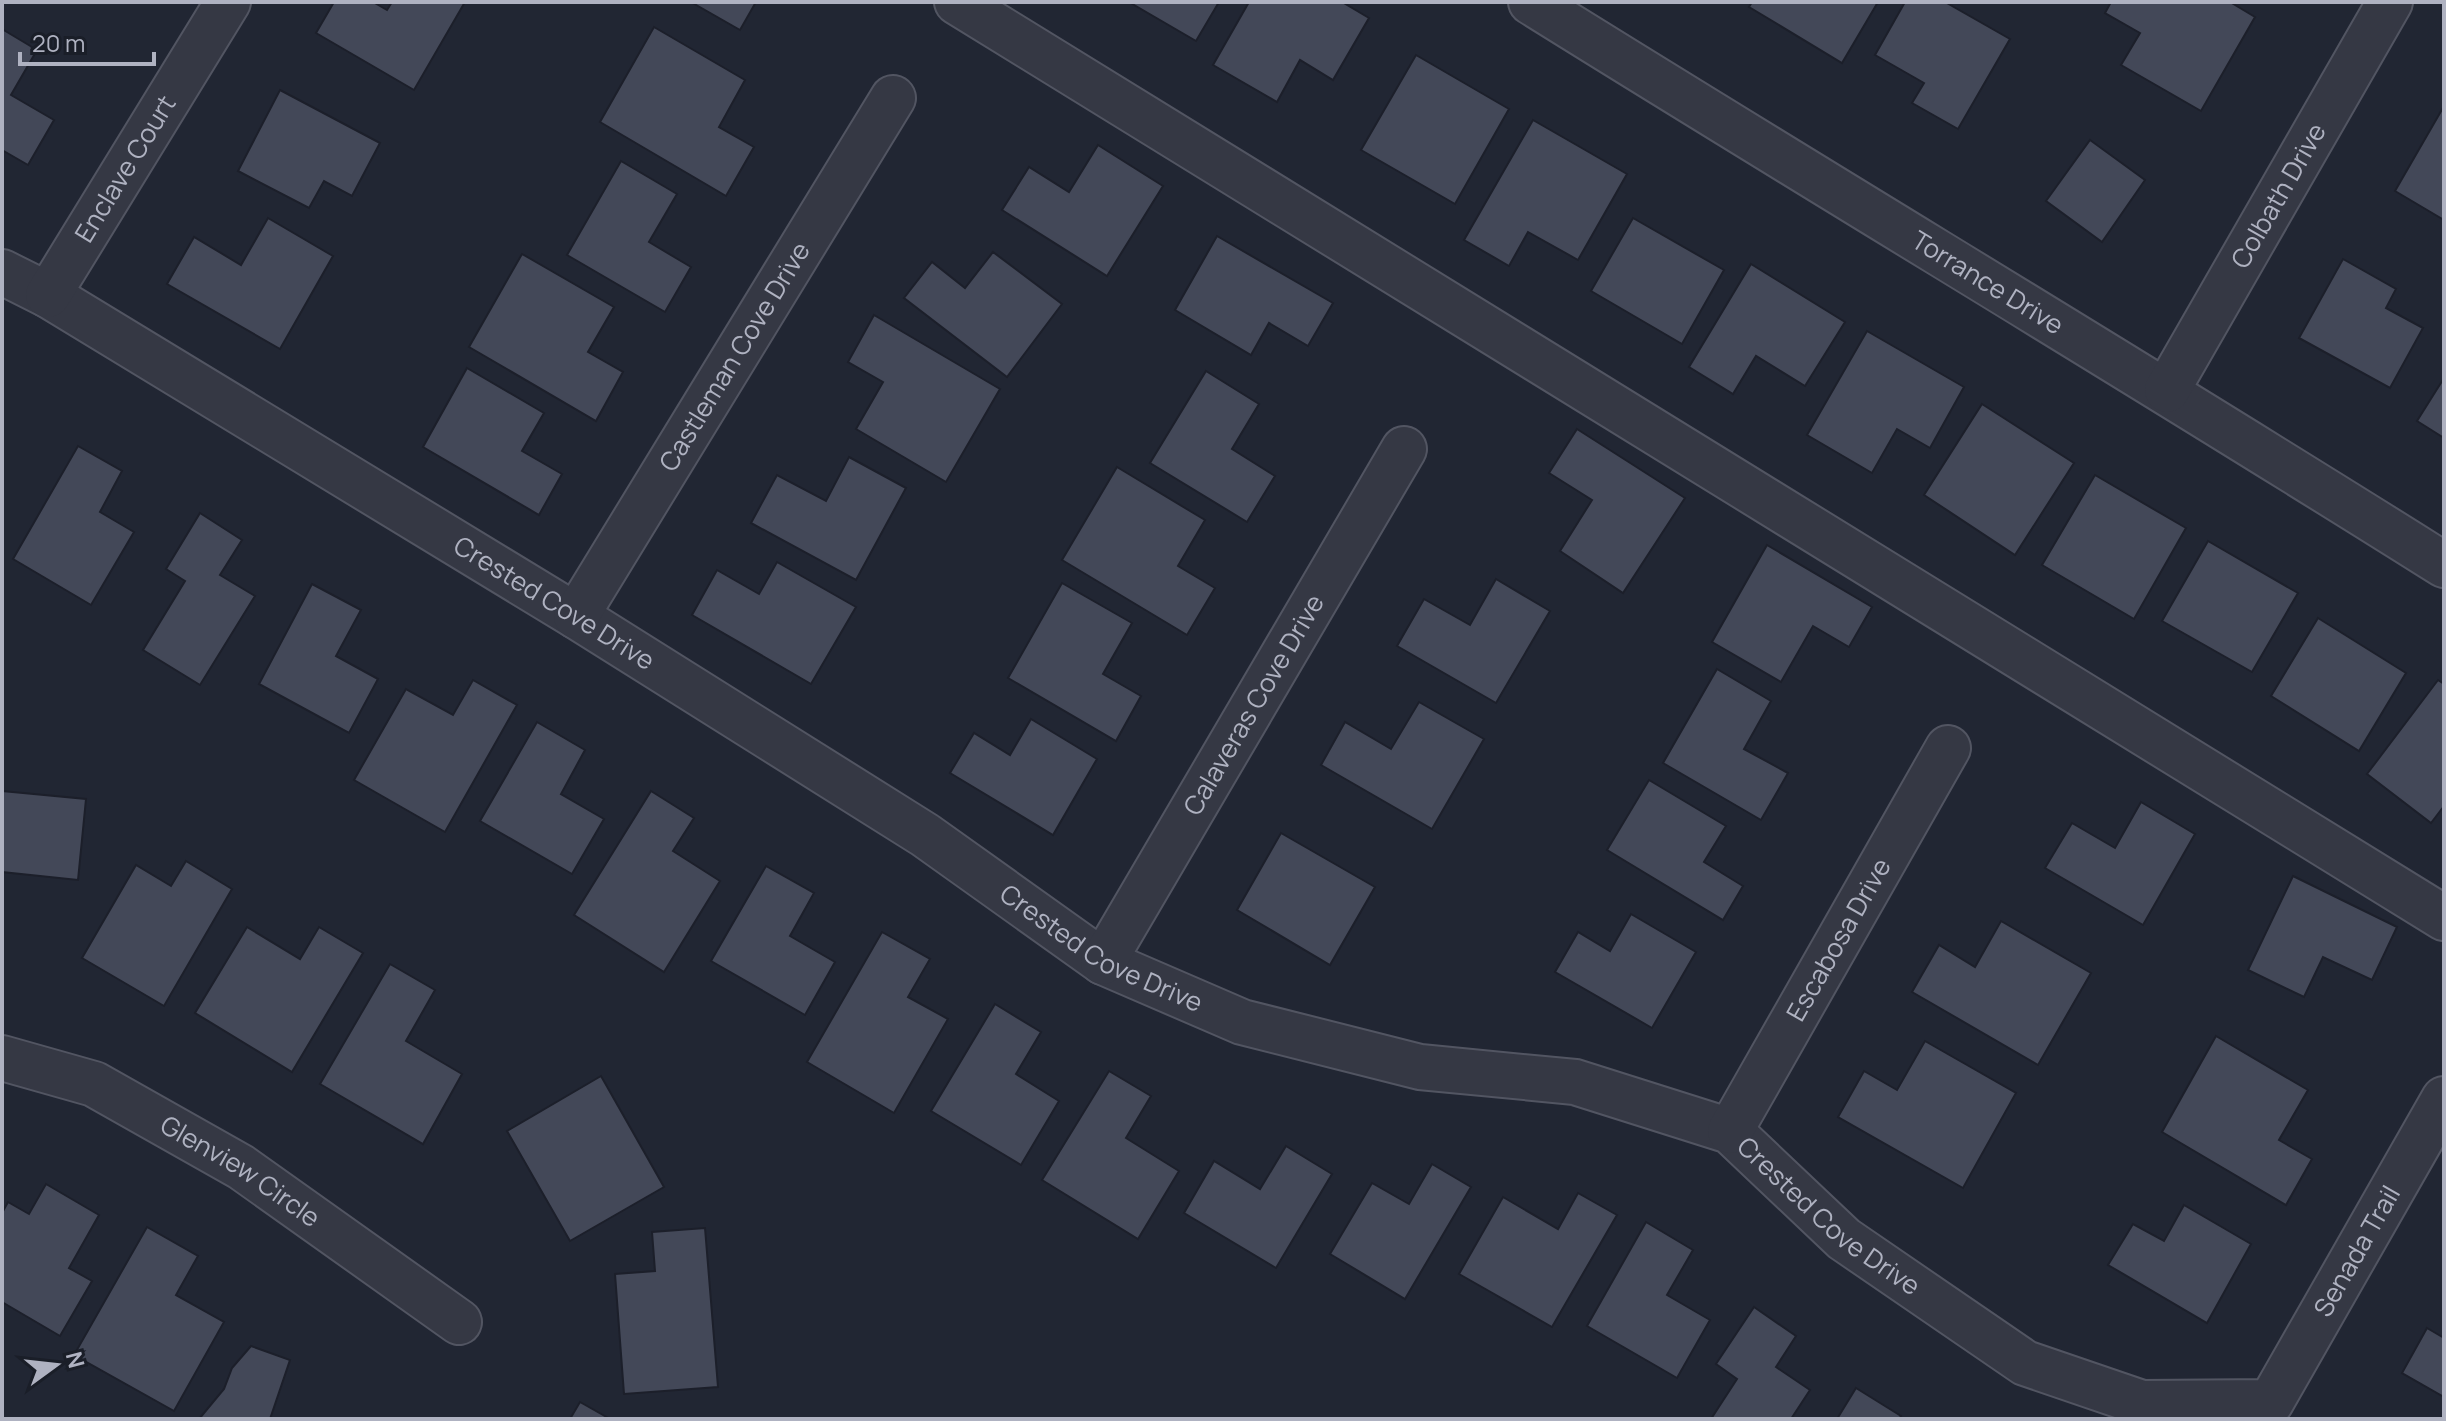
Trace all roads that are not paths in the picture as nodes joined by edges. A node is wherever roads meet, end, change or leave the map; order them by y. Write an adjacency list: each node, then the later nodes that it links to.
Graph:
1 (228, 2): 7 (street, Enclave Court)
2 (957, 2): 13 (street)
3 (1531, 2): 8 (street, Torrance Drive)
4 (2390, 2): 8 (street, Colbath Drive)
5 (893, 98): 11 (street, Castleman Cove Drive)
6 (2, 272): 7 (street, Crested Cove Drive)
7 (48, 295): 11 (street, Crested Cove Drive)
8 (2167, 390): 10 (street, Torrance Drive)
9 (1404, 449): 14 (street, Calaveras Cove Drive)
10 (2444, 565)
11 (576, 616): 14 (street, Crested Cove Drive)
12 (1948, 748): 17 (street, Escabosa Drive)
13 (2444, 918)
14 (1103, 962): 17 (street, Crested Cove Drive)
15 (2, 1058): 18 (street, Glenview Circle)
16 (2444, 1099): 19 (street, Senada Trail)
17 (1730, 1131): 19 (street, Crested Cove Drive)
18 (459, 1322)
19 (2271, 1402)

